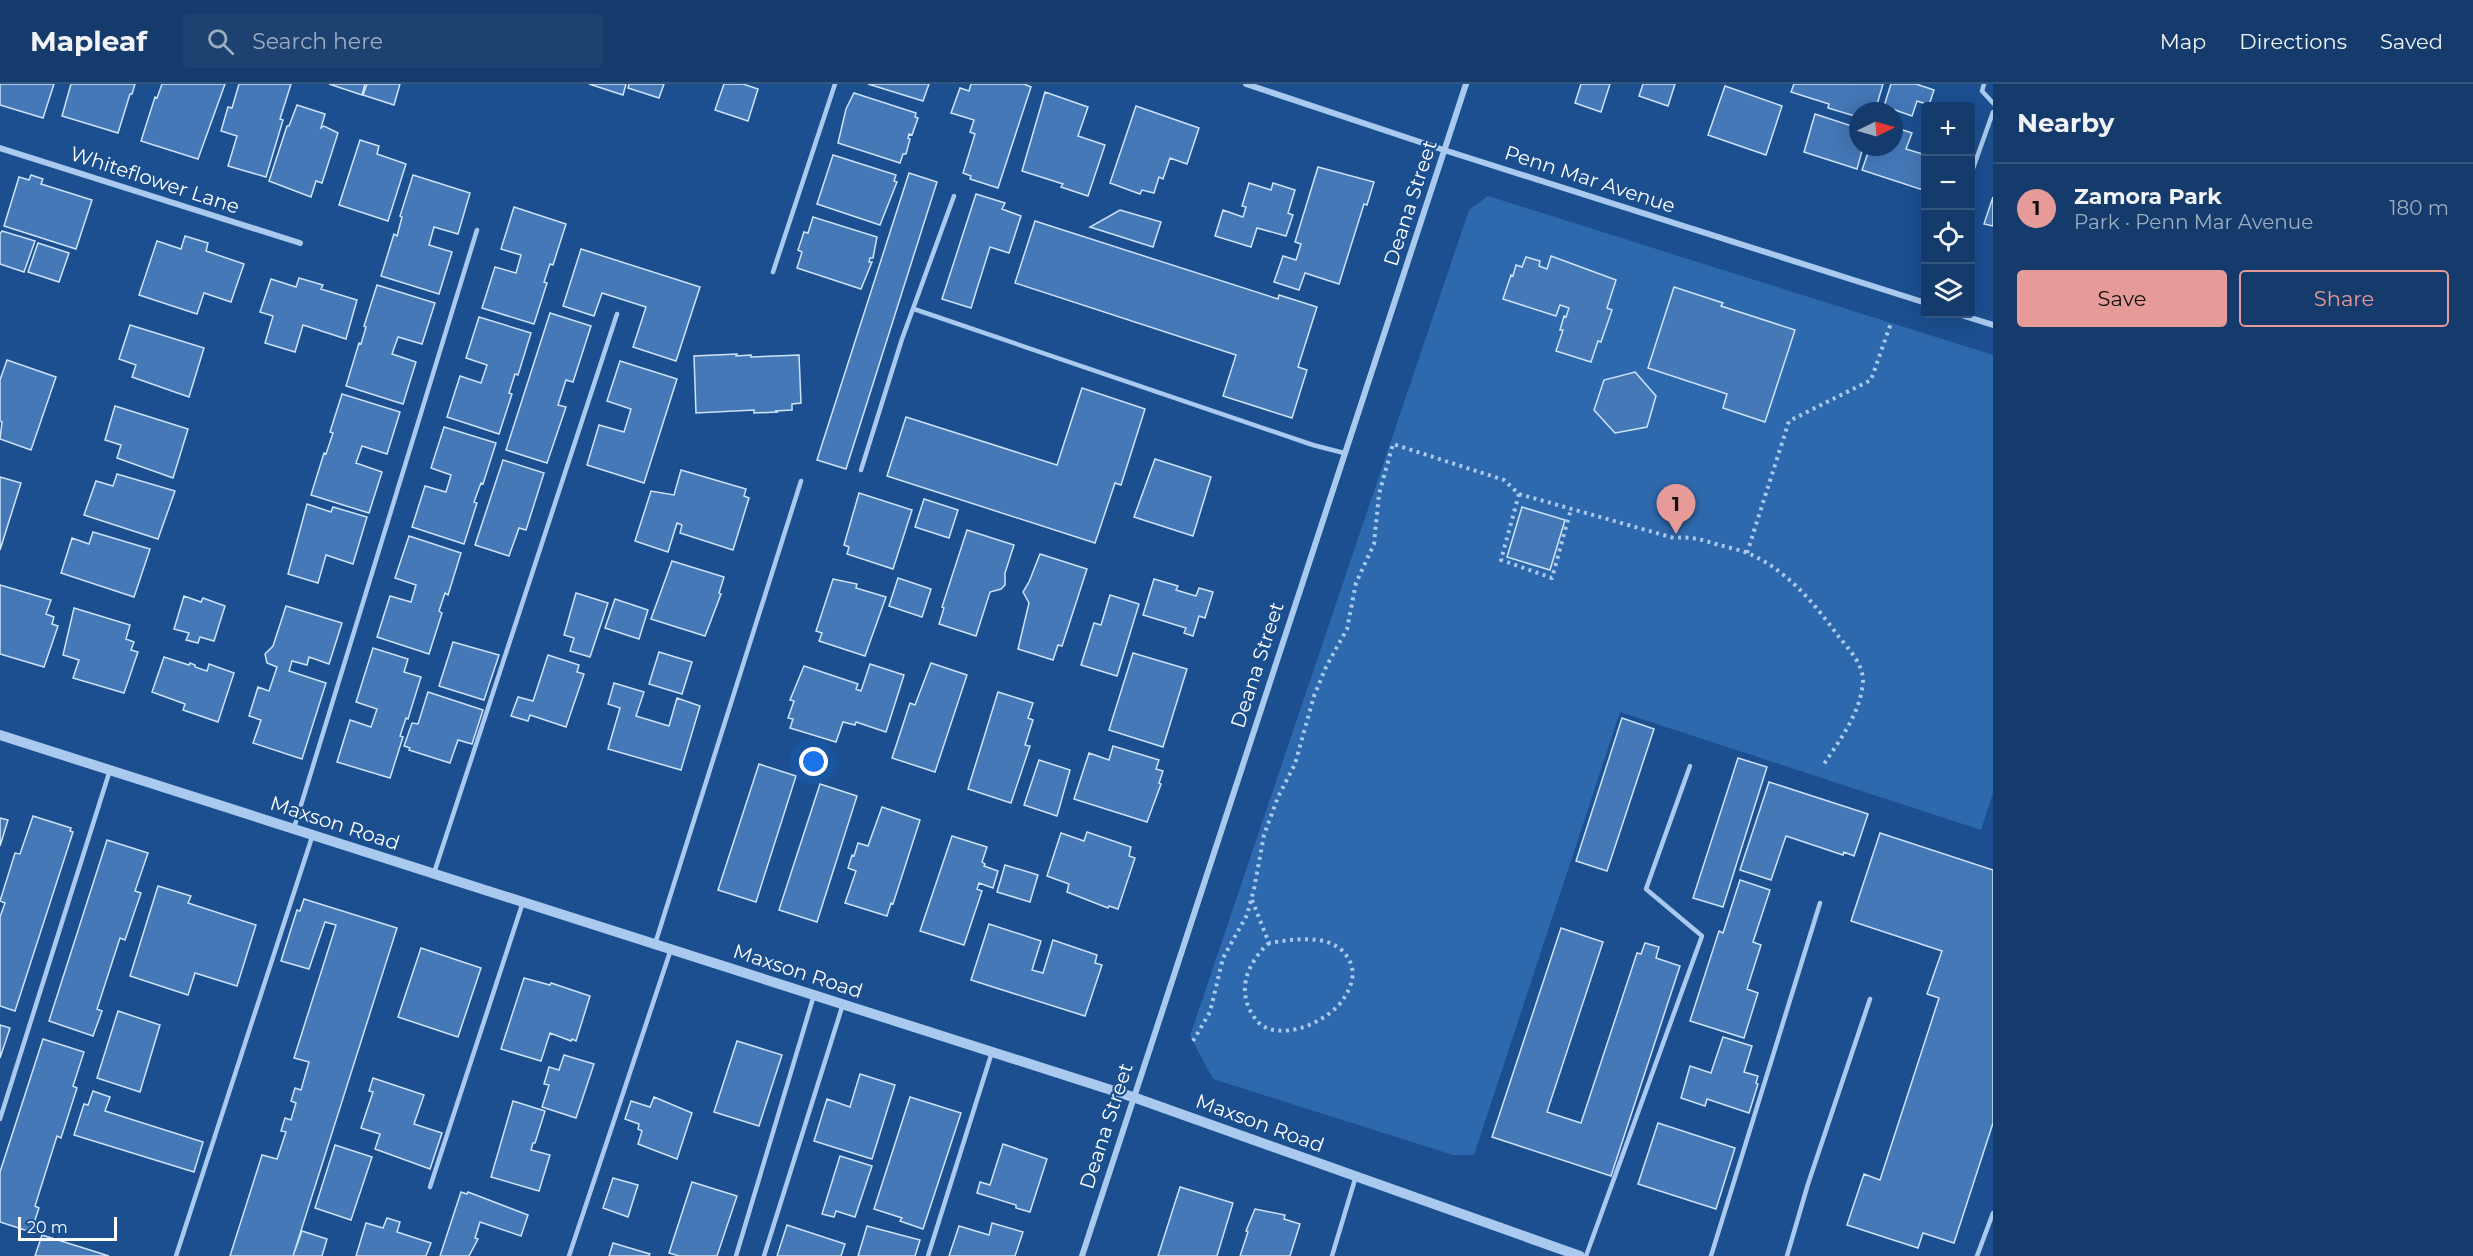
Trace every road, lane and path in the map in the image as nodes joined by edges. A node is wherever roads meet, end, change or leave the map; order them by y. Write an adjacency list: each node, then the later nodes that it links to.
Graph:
1 (835, 84): 13 (lane)
2 (1246, 84): 8 (street, Penn Mar Avenue)
3 (1467, 84): 8 (street, Deana Street)
4 (1984, 84): 5 (lane)
5 (1993, 103)
6 (1993, 112): 9 (lane)
7 (0, 148): 12 (street, Whiteflower Lane)
8 (1444, 150): 14 (street, Penn Mar Avenue); 20 (street, Deana Street)
9 (1975, 165)
10 (954, 196): 15 (lane)
11 (477, 230): 30 (lane)
12 (300, 243)
13 (772, 272)
14 (1921, 301)
15 (914, 309): 20 (lane); 21 (lane)
16 (617, 314): 32 (lane)
17 (1971, 318): 19 (street)
18 (1891, 323): 25 (path)
19 (1993, 325)
20 (1344, 453): 44 (street, Deana Street)
21 (861, 470)
22 (801, 481): 37 (lane)
23 (1519, 494): 24 (path); 24 (path); 33 (path)
24 (1571, 509): 25 (path)
25 (1747, 553): 28 (path)
26 (0, 735): 29 (street, Maxson Road)
27 (1690, 766): 57 (lane)
28 (1822, 767)
29 (110, 770): 30 (street, Maxson Road); 45 (lane)
30 (294, 828): 31 (street, Maxson Road)
31 (313, 834): 32 (street, Maxson Road); 49 (lane)
32 (434, 873): 34 (street, Maxson Road)
33 (1252, 900): 36 (path); 42 (path)
34 (523, 902): 37 (street, Maxson Road); 47 (lane)
35 (1820, 903): 58 (lane)
36 (1269, 943): 36 (path)
37 (655, 944): 38 (street, Maxson Road)
38 (671, 949): 39 (street, Maxson Road); 50 (lane)
39 (814, 995): 41 (street, Maxson Road); 51 (lane)
40 (1870, 999): 59 (lane)
41 (843, 1004): 43 (street, Maxson Road); 52 (lane)
42 (1193, 1041)
43 (993, 1052): 44 (street, Maxson Road); 53 (lane)
44 (1132, 1097): 46 (street, Maxson Road); 54 (street, Deana Street)
45 (0, 1119)
46 (1356, 1176): 55 (lane); 56 (street, Maxson Road)
47 (430, 1187)
48 (1993, 1213): 60 (lane)
49 (176, 1256)
50 (569, 1256)
51 (736, 1256)
52 (764, 1256)
53 (927, 1256)
54 (1082, 1256)
55 (1332, 1256)
56 (1580, 1256)
57 (1586, 1256)
58 (1711, 1256)
59 (1787, 1256)
60 (1977, 1256)

